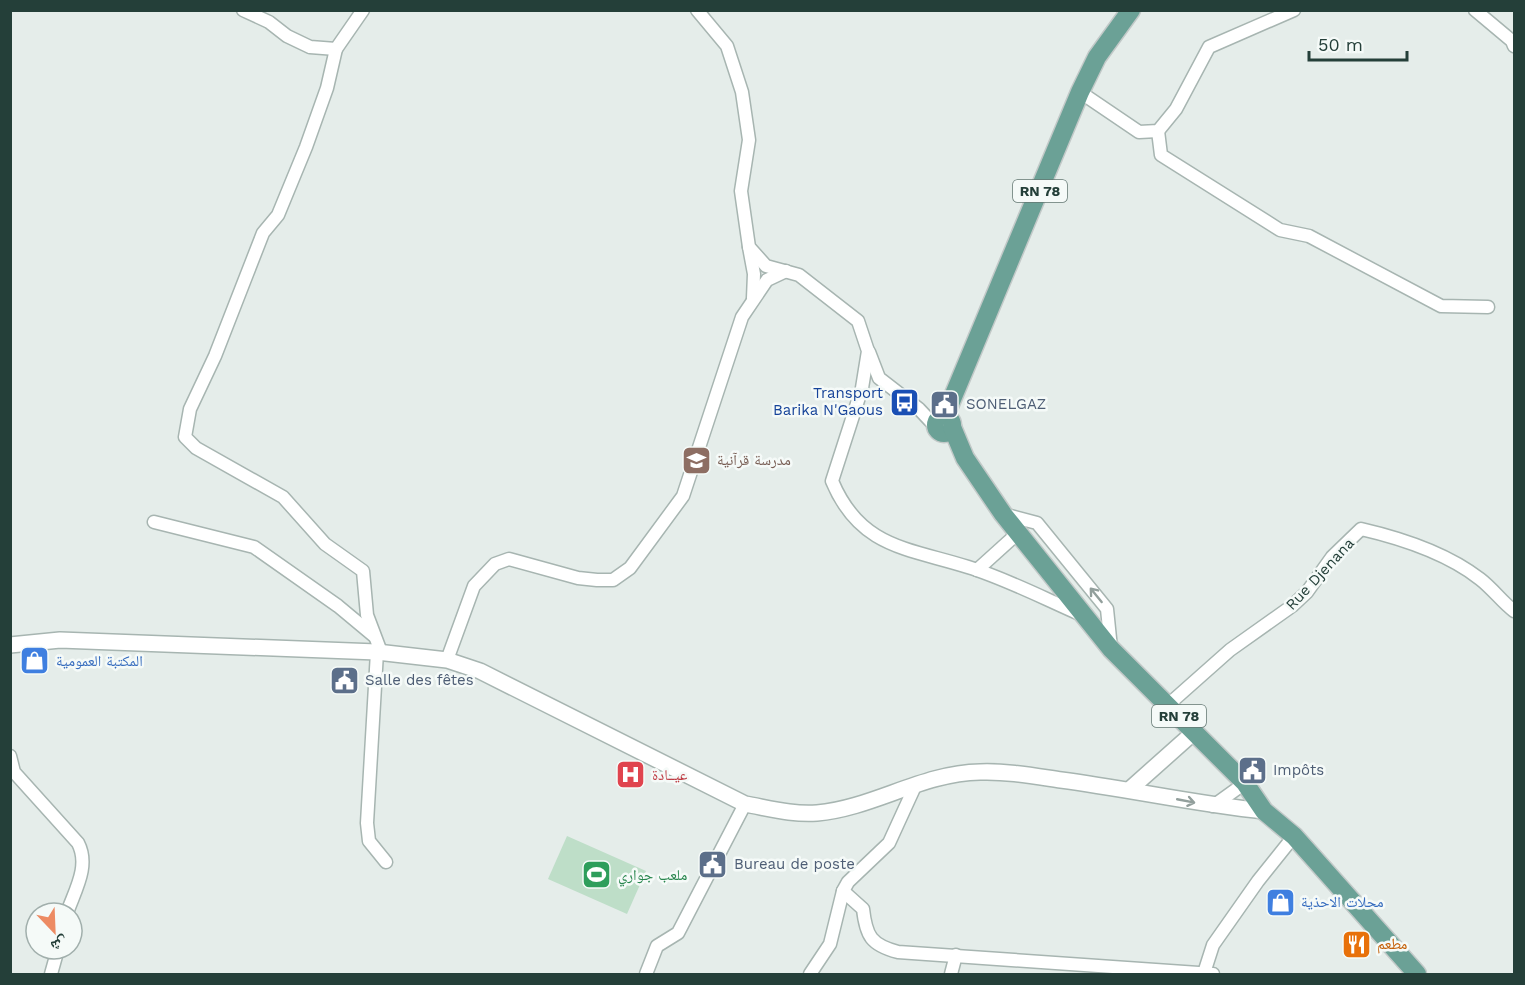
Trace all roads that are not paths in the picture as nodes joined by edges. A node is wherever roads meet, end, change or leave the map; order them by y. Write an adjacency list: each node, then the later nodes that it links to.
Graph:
1 (243, 10): 8 (street)
2 (363, 10): 8 (street)
3 (697, 10): 11 (street)
4 (1131, 10): 9 (main road, RN 78)
5 (1294, 10): 10 (street)
6 (1476, 10): 7 (street)
7 (1515, 46)
8 (336, 49): 26 (street)
9 (1080, 92): 10 (street); 18 (main road, RN 78)
10 (1158, 131): 14 (street)
11 (749, 247): 12 (street); 13 (street)
12 (786, 271): 13 (street); 15 (street)
13 (753, 299): 28 (street)
14 (1488, 307)
15 (868, 351): 16 (street); 17 (street)
16 (879, 378): 17 (street); 18 (street)
17 (862, 388): 22 (street)
18 (946, 427): 19 (main road, RN 78)
19 (1003, 514): 21 (main road, RN 78); 27 (street, one-way to 19)
20 (154, 522): 26 (street)
21 (1018, 533): 22 (street); 24 (main road, RN 78)
22 (977, 570): 24 (street)
23 (1515, 611): 29 (street, Rue Djenana)
24 (1086, 616): 27 (main road, RN 78)
25 (10, 645): 26 (street)
26 (377, 647): 28 (street); 39 (street)
27 (1112, 649): 29 (main road, RN 78)
28 (447, 660): 35 (street)
29 (1168, 705): 30 (main road, RN 78)
30 (1193, 733): 32 (main road, RN 78); 34 (street)
31 (10, 756): 41 (street)
32 (1245, 783): 36 (street); 37 (main road, RN 78)
33 (916, 784): 34 (street); 35 (street); 40 (street)
34 (1129, 790): 36 (street, one-way to 36)
35 (745, 804): 44 (street)
36 (1213, 806): 37 (street)
37 (1264, 811): 38 (main road, RN 78)
38 (1294, 836): 43 (street); 47 (main road, RN 78)
39 (386, 862)
40 (843, 891): 42 (street); 45 (street)
41 (71, 901)
42 (956, 955): 43 (street); 46 (street)
43 (1208, 974)
44 (646, 975)
45 (810, 975)
46 (951, 975)
47 (1417, 975)

